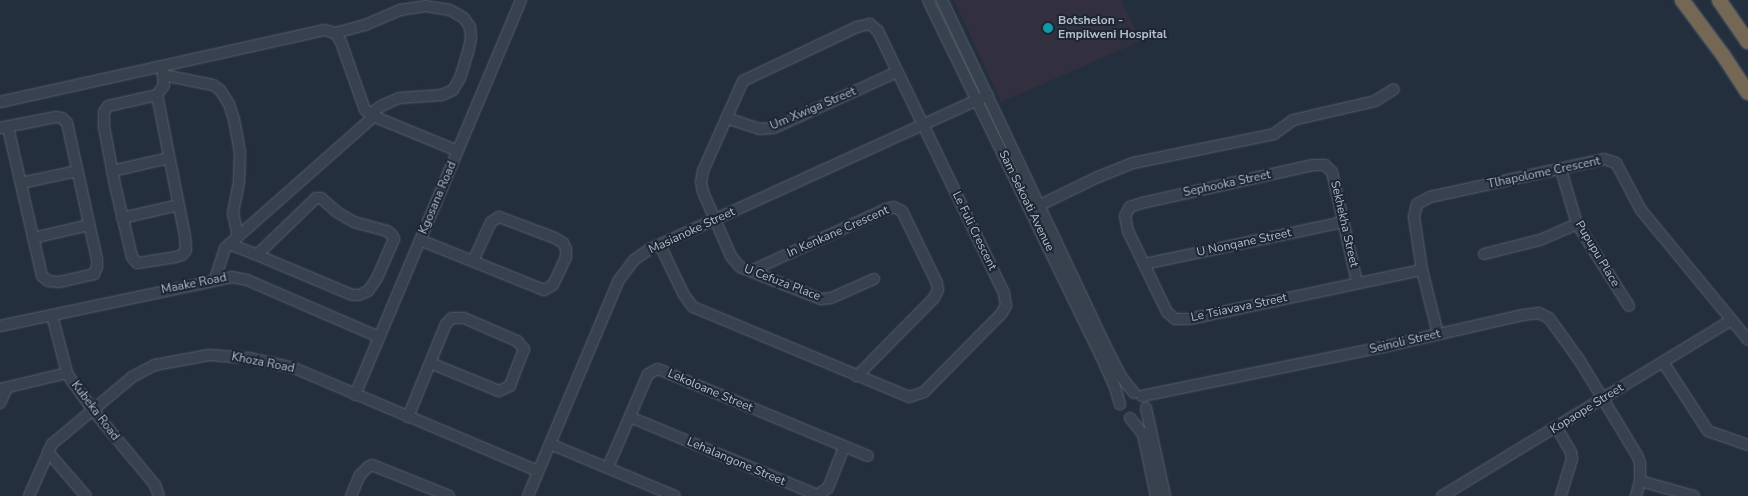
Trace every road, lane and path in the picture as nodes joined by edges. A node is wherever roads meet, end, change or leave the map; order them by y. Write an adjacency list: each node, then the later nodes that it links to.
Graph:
1 (521, 0): 20 (street, Kgosana Road)
2 (928, 0): 14 (street, Sam Sekoati Avenue)
3 (942, 0): 13 (street, Sam Sekoati Avenue)
4 (1682, 0): 11 (highway)
5 (1719, 0): 7 (highway)
6 (336, 33): 8 (street); 16 (street); 16 (street)
7 (1748, 42)
8 (162, 70): 12 (street); 15 (street); 35 (street)
9 (897, 72): 17 (street, Um Xwiga Street); 17 (street, Le Fuli Crescent); 18 (street, Le Fuli Crescent)
10 (1394, 89): 28 (street)
11 (1748, 93)
12 (157, 95): 21 (street); 25 (street)
13 (988, 95): 14 (street, Masianoke Street); 28 (street, Sam Sekoati Avenue)
14 (977, 100): 18 (street, Masianoke Street); 65 (street, Sam Sekoati Avenue)
15 (0, 102)
16 (372, 115): 20 (street); 35 (street)
17 (726, 118): 31 (street, Le Fuli Crescent)
18 (923, 126): 31 (street, Masianoke Street); 59 (street, Le Fuli Crescent)
19 (4, 127): 24 (street); 26 (street)
20 (458, 151): 37 (street, Kgosana Road)
21 (169, 158): 25 (street); 27 (street)
22 (1328, 166): 29 (street, Sephooka Street); 32 (street, Sekhekha Street)
23 (1562, 170): 33 (street, Pupupu Place); 44 (street, Tlhapolome Crescent); 51 (street, Tlhapolome Crescent)
24 (77, 171): 26 (street); 34 (street)
25 (112, 171): 30 (street)
26 (20, 183): 36 (street)
27 (179, 205): 30 (street); 30 (street)
28 (1038, 206): 63 (street, Sam Sekoati Avenue)
29 (1128, 210): 43 (street, Le Tsiavava Street)
30 (122, 218)
31 (715, 220): 39 (street, Masianoke Street); 45 (street, U Cefuza Place)
32 (1343, 222): 43 (street, U Nonqane Street); 48 (street, Sekhekha Street)
33 (1577, 224): 40 (street); 49 (street, Pupupu Place)
34 (89, 225): 36 (street); 36 (street)
35 (238, 236): 38 (street)
36 (33, 238)
37 (420, 240): 42 (street); 54 (street, Kgosana Road)
38 (229, 244): 41 (street); 46 (street)
39 (660, 245): 59 (street, Le Fuli Crescent); 71 (street, Masianoke Street)
40 (1484, 254)
41 (257, 255): 41 (street)
42 (473, 261): 42 (street)
43 (1144, 264): 48 (street, Le Tsiavava Street)
44 (1422, 270): 48 (street, Le Tsiavava Street); 53 (street, Tlhapolome Crescent)
45 (751, 271): 47 (street, U Cefuza Place); 59 (street, In Kenkane Crescent)
46 (215, 279): 50 (street, Maake Road); 54 (street, Maake Road)
47 (874, 279)
48 (1357, 282)
49 (1629, 306)
50 (52, 315): 52 (street, Maake Road); 58 (street, Kubeka Road)
51 (1731, 320): 55 (street, Tlhapolome Crescent); 56 (street, Kopaope Street)
52 (0, 326)
53 (1438, 334): 62 (street, Seinoli Street); 63 (street, Seinoli Street)
54 (379, 337): 61 (street, Kgosana Road)
55 (1748, 340)
56 (1663, 362): 62 (street, Kopaope Street); 72 (street)
57 (430, 363): 57 (street); 67 (street)
58 (67, 373): 60 (street); 66 (street, Kubeka Road)
59 (857, 376)
60 (3, 388): 64 (street)
61 (355, 395): 66 (street, Khoza Road); 67 (street, Khoza Road)
62 (1604, 399): 70 (street, Kopaope Street); 78 (street)
63 (1142, 400): 65 (street); 69 (street); 88 (street, Sam Sekoati Avenue)
64 (0, 403)
65 (1120, 404): 69 (street)
66 (92, 410): 74 (street, Khoza Road); 82 (street, Kubeka Road)
67 (408, 417): 77 (street, Khoza Road)
68 (630, 417): 73 (street, Lekoloane Street); 73 (street, Lehalangone Street); 76 (street, Lekoloane Street)
69 (1130, 418): 87 (street)
70 (1557, 428): 89 (street, Kopaope Street); 90 (street)
71 (550, 444): 76 (street); 77 (street, Masianoke Street)
72 (1748, 445)
73 (844, 447): 75 (street, Lekoloane Street)
74 (48, 452): 80 (street, Khoza Road); 81 (street)
75 (868, 456)
76 (608, 467): 79 (street)
77 (538, 471): 85 (street, Masianoke Street)
78 (1640, 481): 91 (street); 92 (street)
79 (662, 494): 86 (street)
80 (29, 496)
81 (86, 496)
82 (159, 496)
83 (352, 496): 84 (street)
84 (448, 496)
85 (528, 496)
86 (675, 496)
87 (1156, 496)
88 (1165, 496)
89 (1442, 496)
90 (1561, 496)
91 (1636, 496)
92 (1694, 496)

